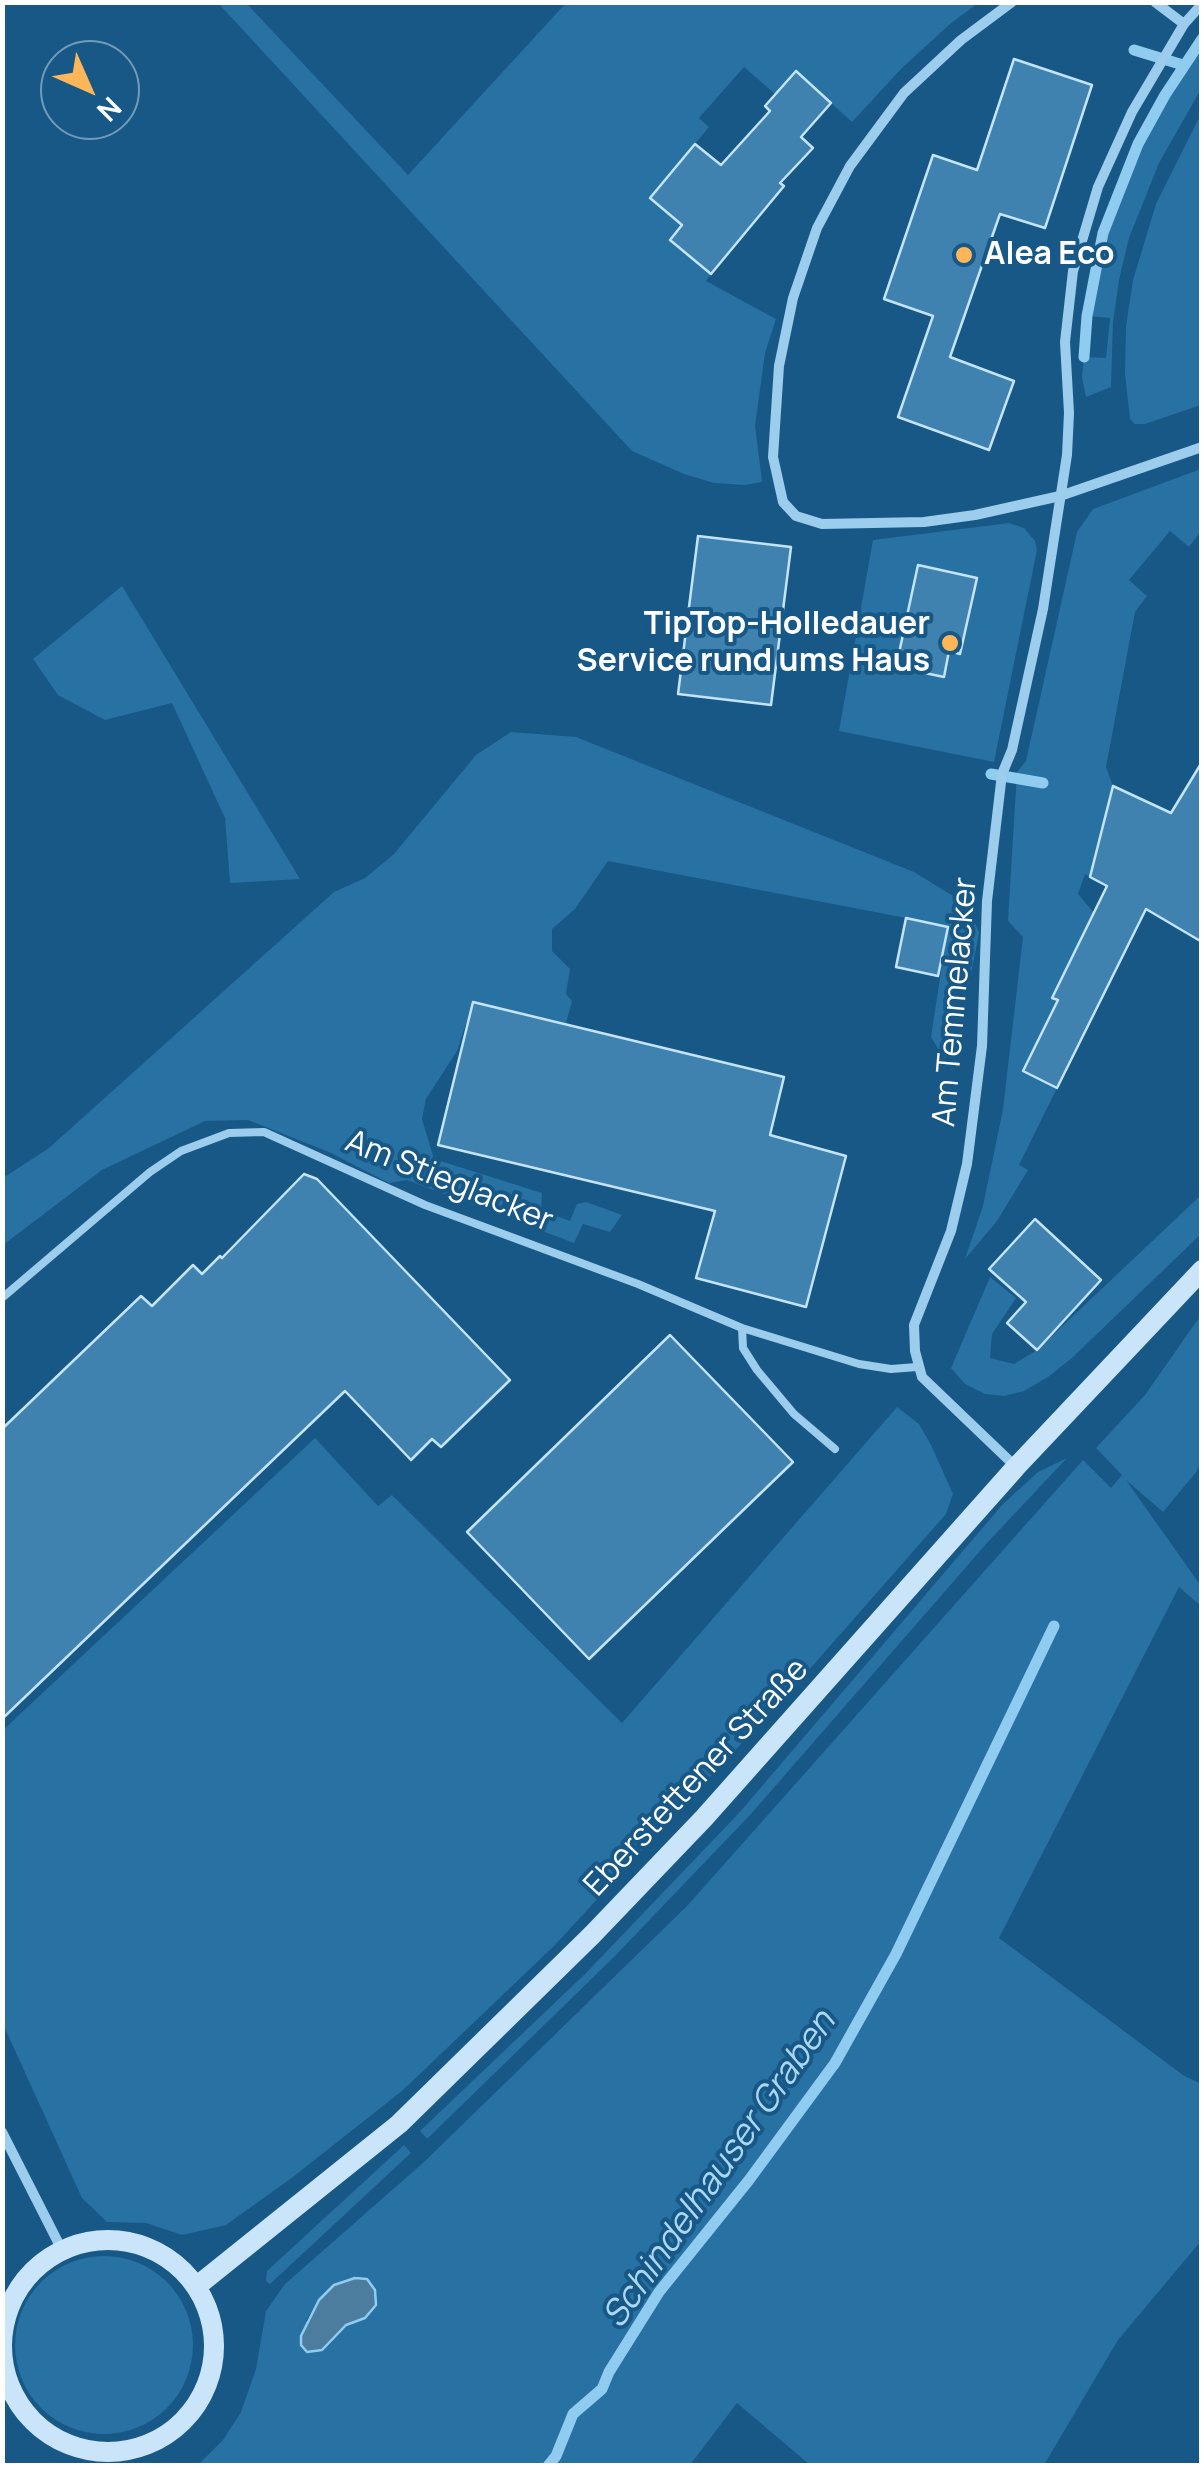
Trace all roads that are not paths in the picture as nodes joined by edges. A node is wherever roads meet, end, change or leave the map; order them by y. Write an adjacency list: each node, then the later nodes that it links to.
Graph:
1 (1012, 2): 6 (street)
2 (1156, 2): 4 (street)
3 (1202, 4): 4 (street, Am Temmelacker)
4 (1184, 24): 6 (street, Am Temmelacker)
5 (1202, 447): 6 (street)
6 (1060, 496): 10 (street, Am Temmelacker)
7 (1202, 1270): 12 (main road, Eberstettener Straße)
8 (2, 1298): 9 (lane, Am Stieglacker)
9 (742, 1328): 10 (lane, Am Stieglacker); 11 (lane)
10 (918, 1367): 12 (street)
11 (835, 1449)
12 (1016, 1467): 15 (main road, Eberstettener Straße)
13 (2, 2132): 14 (street)
14 (62, 2250): 15 (main road); 16 (main road)
15 (197, 2286): 16 (main road)
16 (8, 2398)

